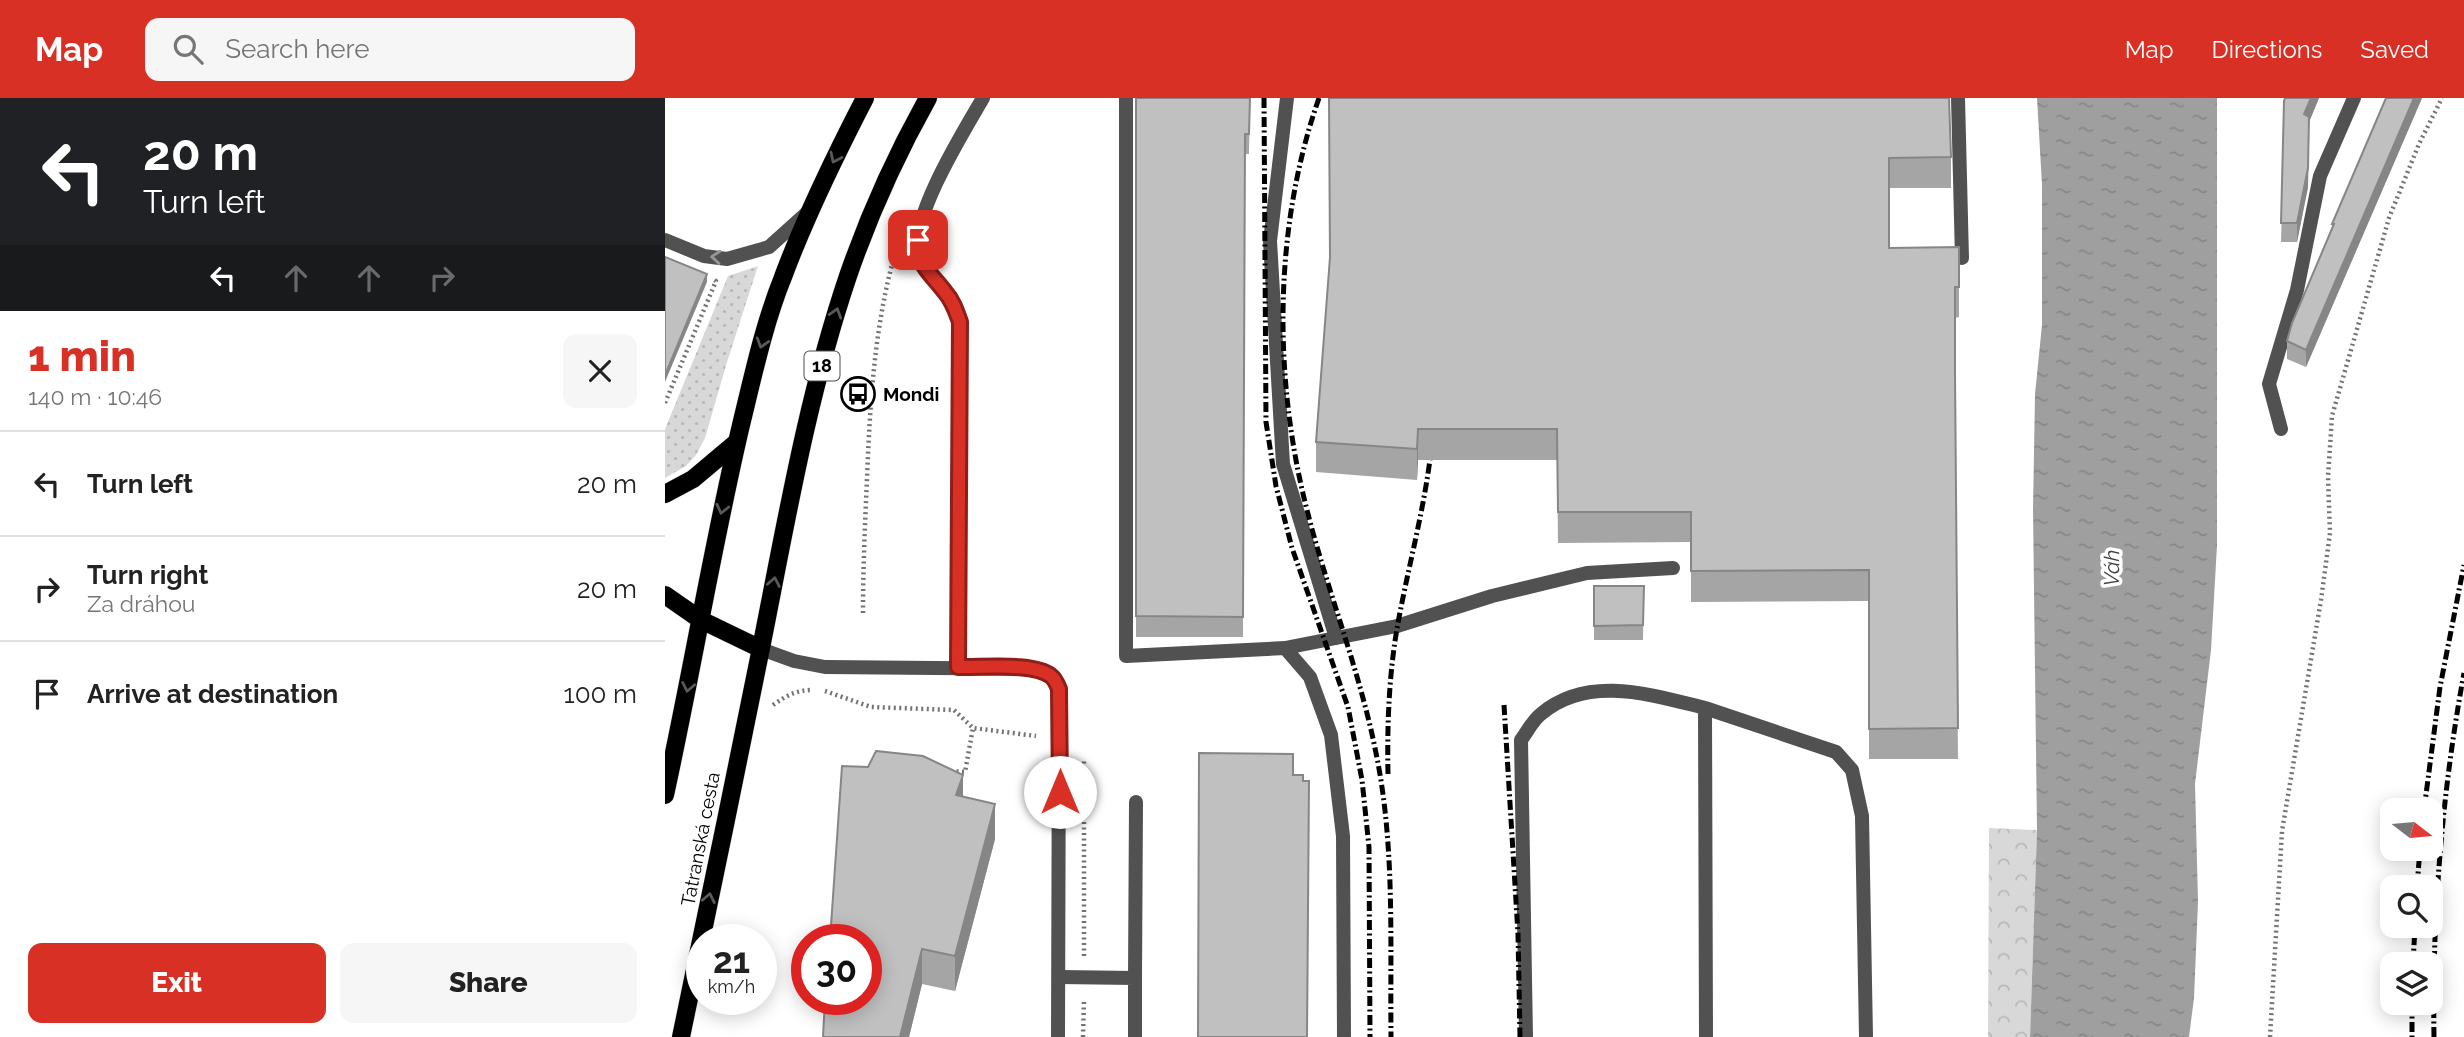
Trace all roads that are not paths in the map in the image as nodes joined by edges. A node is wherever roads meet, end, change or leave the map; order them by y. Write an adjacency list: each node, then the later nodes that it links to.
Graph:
1 (865, 98): 8 (main road, one-way to 8)
2 (928, 98): 19 (main road, 18, one-way to 2)
3 (983, 98): 20 (street)
4 (1126, 98): 18 (street)
5 (1287, 98): 17 (street)
6 (1958, 98): 10 (street)
7 (2354, 98): 11 (street)
8 (811, 210): 9 (street, one-way to 9); 12 (main road, one-way to 12)
9 (665, 240)
10 (1962, 258)
11 (2281, 429)
12 (737, 442): 13 (main road); 16 (main road, one-way to 16)
13 (665, 494)
14 (1672, 568): 17 (street)
15 (665, 595): 16 (main road)
16 (701, 620): 19 (main road); 22 (main road, one-way to 22)
17 (1336, 638): 18 (street)
18 (1285, 648): 29 (street)
19 (761, 649): 20 (street); 26 (main road, Tatranská cesta / 18, one-way to 19)
20 (958, 667): 24 (street)
21 (1705, 708): 30 (street); 31 (street); 32 (street)
22 (665, 795)
23 (1136, 802): 25 (street)
24 (1059, 977): 25 (street); 27 (street)
25 (1135, 978): 28 (street)
26 (681, 1037)
27 (1058, 1037)
28 (1135, 1037)
29 (1344, 1037)
30 (1526, 1037)
31 (1706, 1037)
32 (1866, 1037)

